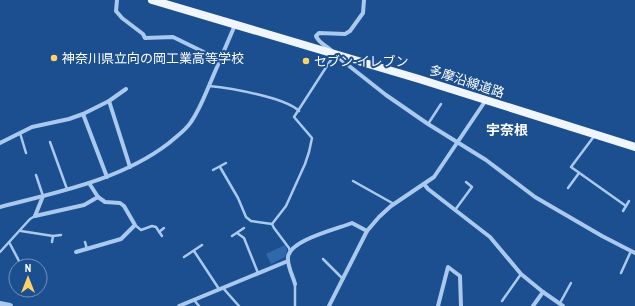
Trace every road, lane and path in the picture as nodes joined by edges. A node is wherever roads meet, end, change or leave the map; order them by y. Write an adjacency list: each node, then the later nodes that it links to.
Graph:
1 (117, 0): 6 (street)
2 (152, 0): 4 (main road, 多摩沿線道路)
3 (364, 0): 5 (street)
4 (236, 24): 5 (main road, 多摩沿線道路); 6 (street)
5 (334, 54): 9 (main road, 多摩沿線道路); 12 (lane); 14 (street)
6 (220, 60): 7 (street)
7 (209, 86): 12 (lane); 23 (street)
8 (126, 89): 10 (street)
9 (486, 100): 16 (main road, 多摩沿線道路); 18 (street)
10 (109, 102): 13 (street); 23 (street)
11 (441, 104): 14 (lane)
12 (299, 111): 44 (lane)
13 (83, 114): 15 (street); 28 (street)
14 (428, 124): 18 (street)
15 (20, 133): 19 (street); 21 (lane)
16 (595, 135): 20 (main road, 多摩沿線道路); 26 (lane)
17 (50, 142): 34 (lane)
18 (458, 142): 32 (street); 65 (street)
19 (0, 143)
20 (635, 148)
21 (26, 153)
22 (226, 163): 24 (lane)
23 (130, 167): 28 (street)
24 (220, 167): 25 (lane); 44 (lane)
25 (213, 170)
26 (579, 173): 33 (lane); 39 (lane)
27 (36, 175): 35 (lane)
28 (107, 177): 31 (street)
29 (353, 181): 38 (lane)
30 (466, 182): 41 (lane)
31 (89, 183): 34 (street); 36 (street)
32 (424, 184): 38 (street); 41 (street)
33 (568, 188)
34 (67, 189): 35 (street)
35 (43, 196): 40 (street); 43 (street)
36 (98, 197): 43 (street); 45 (street)
37 (630, 201): 39 (lane)
38 (394, 204): 49 (street)
39 (626, 206): 42 (lane)
40 (0, 207)
41 (455, 210): 72 (street)
42 (623, 211)
43 (35, 216): 48 (lane)
44 (272, 224): 62 (lane)
45 (135, 225): 50 (lane); 60 (street)
46 (164, 228): 50 (lane)
47 (244, 228): 51 (lane)
48 (21, 231): 53 (lane); 56 (lane)
49 (367, 231): 62 (street); 73 (street)
50 (159, 232): 54 (lane)
51 (237, 233): 55 (lane); 70 (lane)
52 (61, 235): 53 (lane)
53 (53, 236): 57 (lane)
54 (162, 236)
55 (232, 236)
56 (9, 242): 63 (lane); 67 (lane)
57 (52, 242)
58 (85, 242): 60 (lane)
59 (202, 245): 61 (lane)
60 (87, 249): 64 (street)
61 (194, 250): 66 (lane); 76 (lane)
62 (290, 251): 69 (street)
63 (0, 252)
64 (76, 252)
65 (633, 252): 71 (lane)
66 (184, 257)
67 (17, 258)
68 (323, 259): 73 (lane)
69 (288, 261): 70 (street); 74 (street)
70 (258, 273): 76 (street)
71 (621, 273)
72 (521, 274): 77 (street); 79 (lane)
73 (344, 280): 87 (street)
74 (295, 284): 86 (lane)
75 (571, 284): 81 (lane)
76 (221, 288): 78 (street); 85 (lane)
77 (543, 292): 81 (street); 90 (street)
78 (194, 300): 83 (street); 84 (lane)
79 (502, 300)
80 (0, 304): 82 (street)
81 (561, 305)
82 (10, 306)
83 (179, 306)
84 (199, 306)
85 (239, 306)
86 (295, 306)
87 (330, 306)
88 (438, 306): 89 (street)
89 (461, 306)
90 (532, 306)

